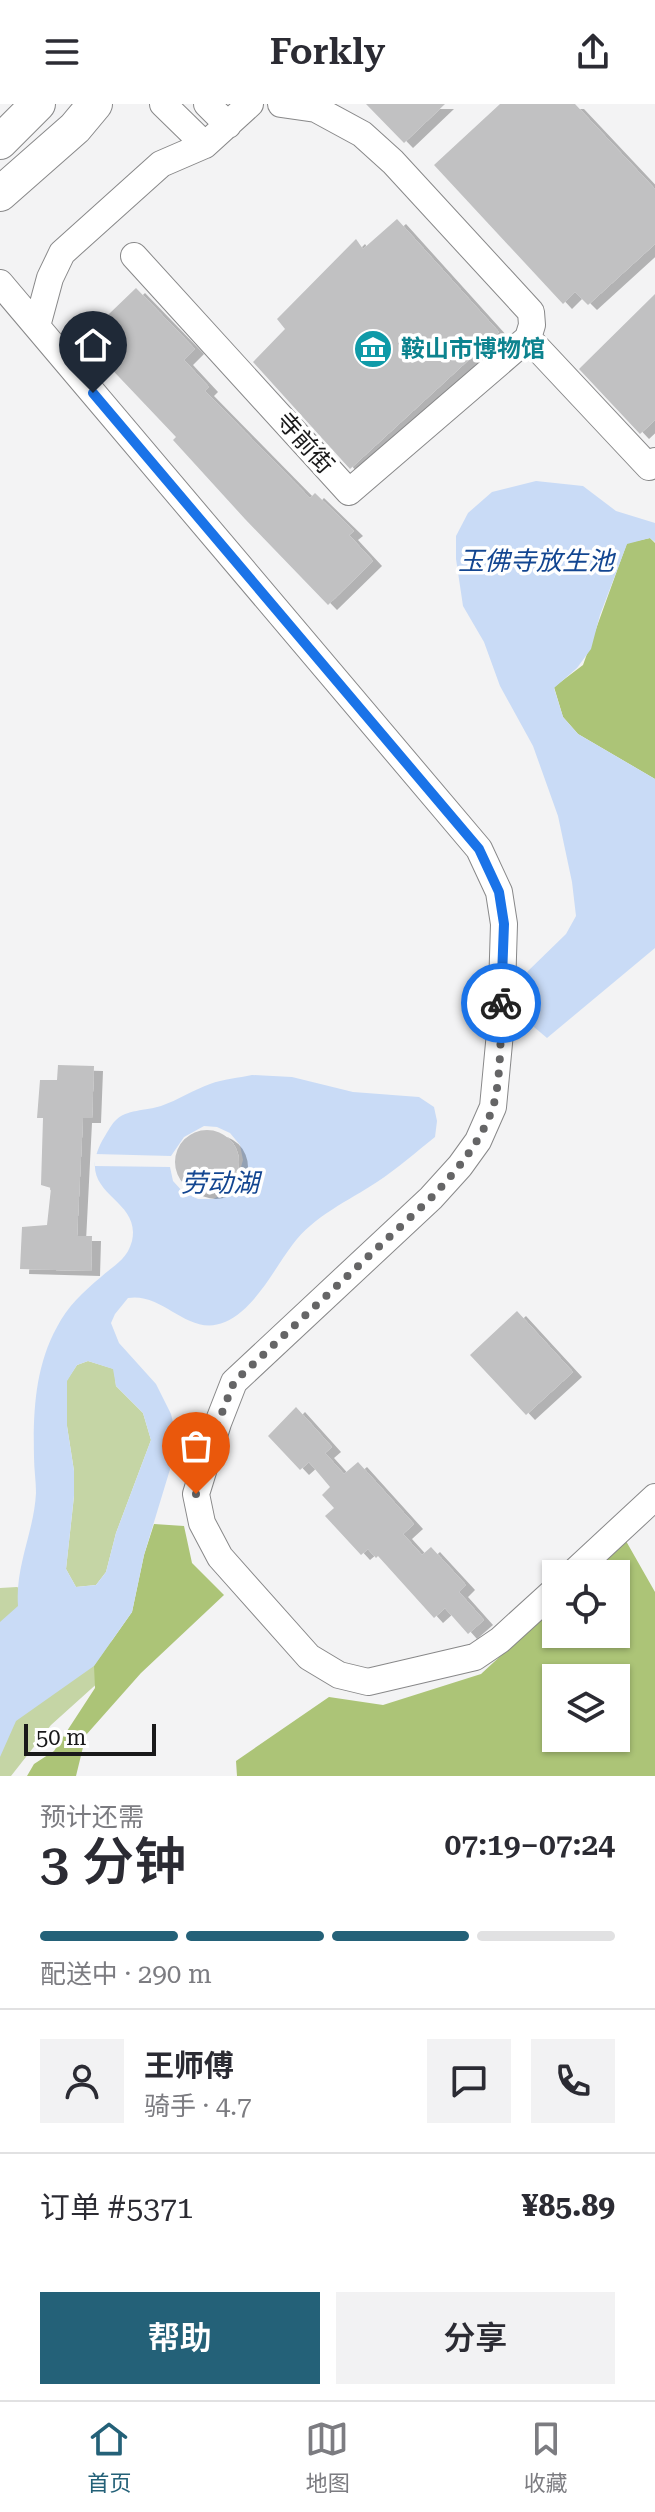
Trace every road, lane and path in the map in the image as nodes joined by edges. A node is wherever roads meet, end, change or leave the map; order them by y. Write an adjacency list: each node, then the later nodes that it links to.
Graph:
1 (38, 104): 8 (main road)
2 (95, 104): 10 (main road)
3 (163, 104): 9 (street)
4 (207, 104): 7 (street)
5 (250, 104): 7 (street)
6 (281, 104): 14 (street)
7 (228, 125): 9 (street)
8 (0, 142)
9 (205, 145): 13 (street)
10 (0, 194)
11 (134, 256): 14 (street, 寺前街)
12 (0, 283): 13 (street)
13 (37, 326): 18 (street)
14 (528, 338): 15 (street)
15 (655, 461)
16 (655, 1497): 17 (street)
17 (587, 1560)
18 (542, 1602)

